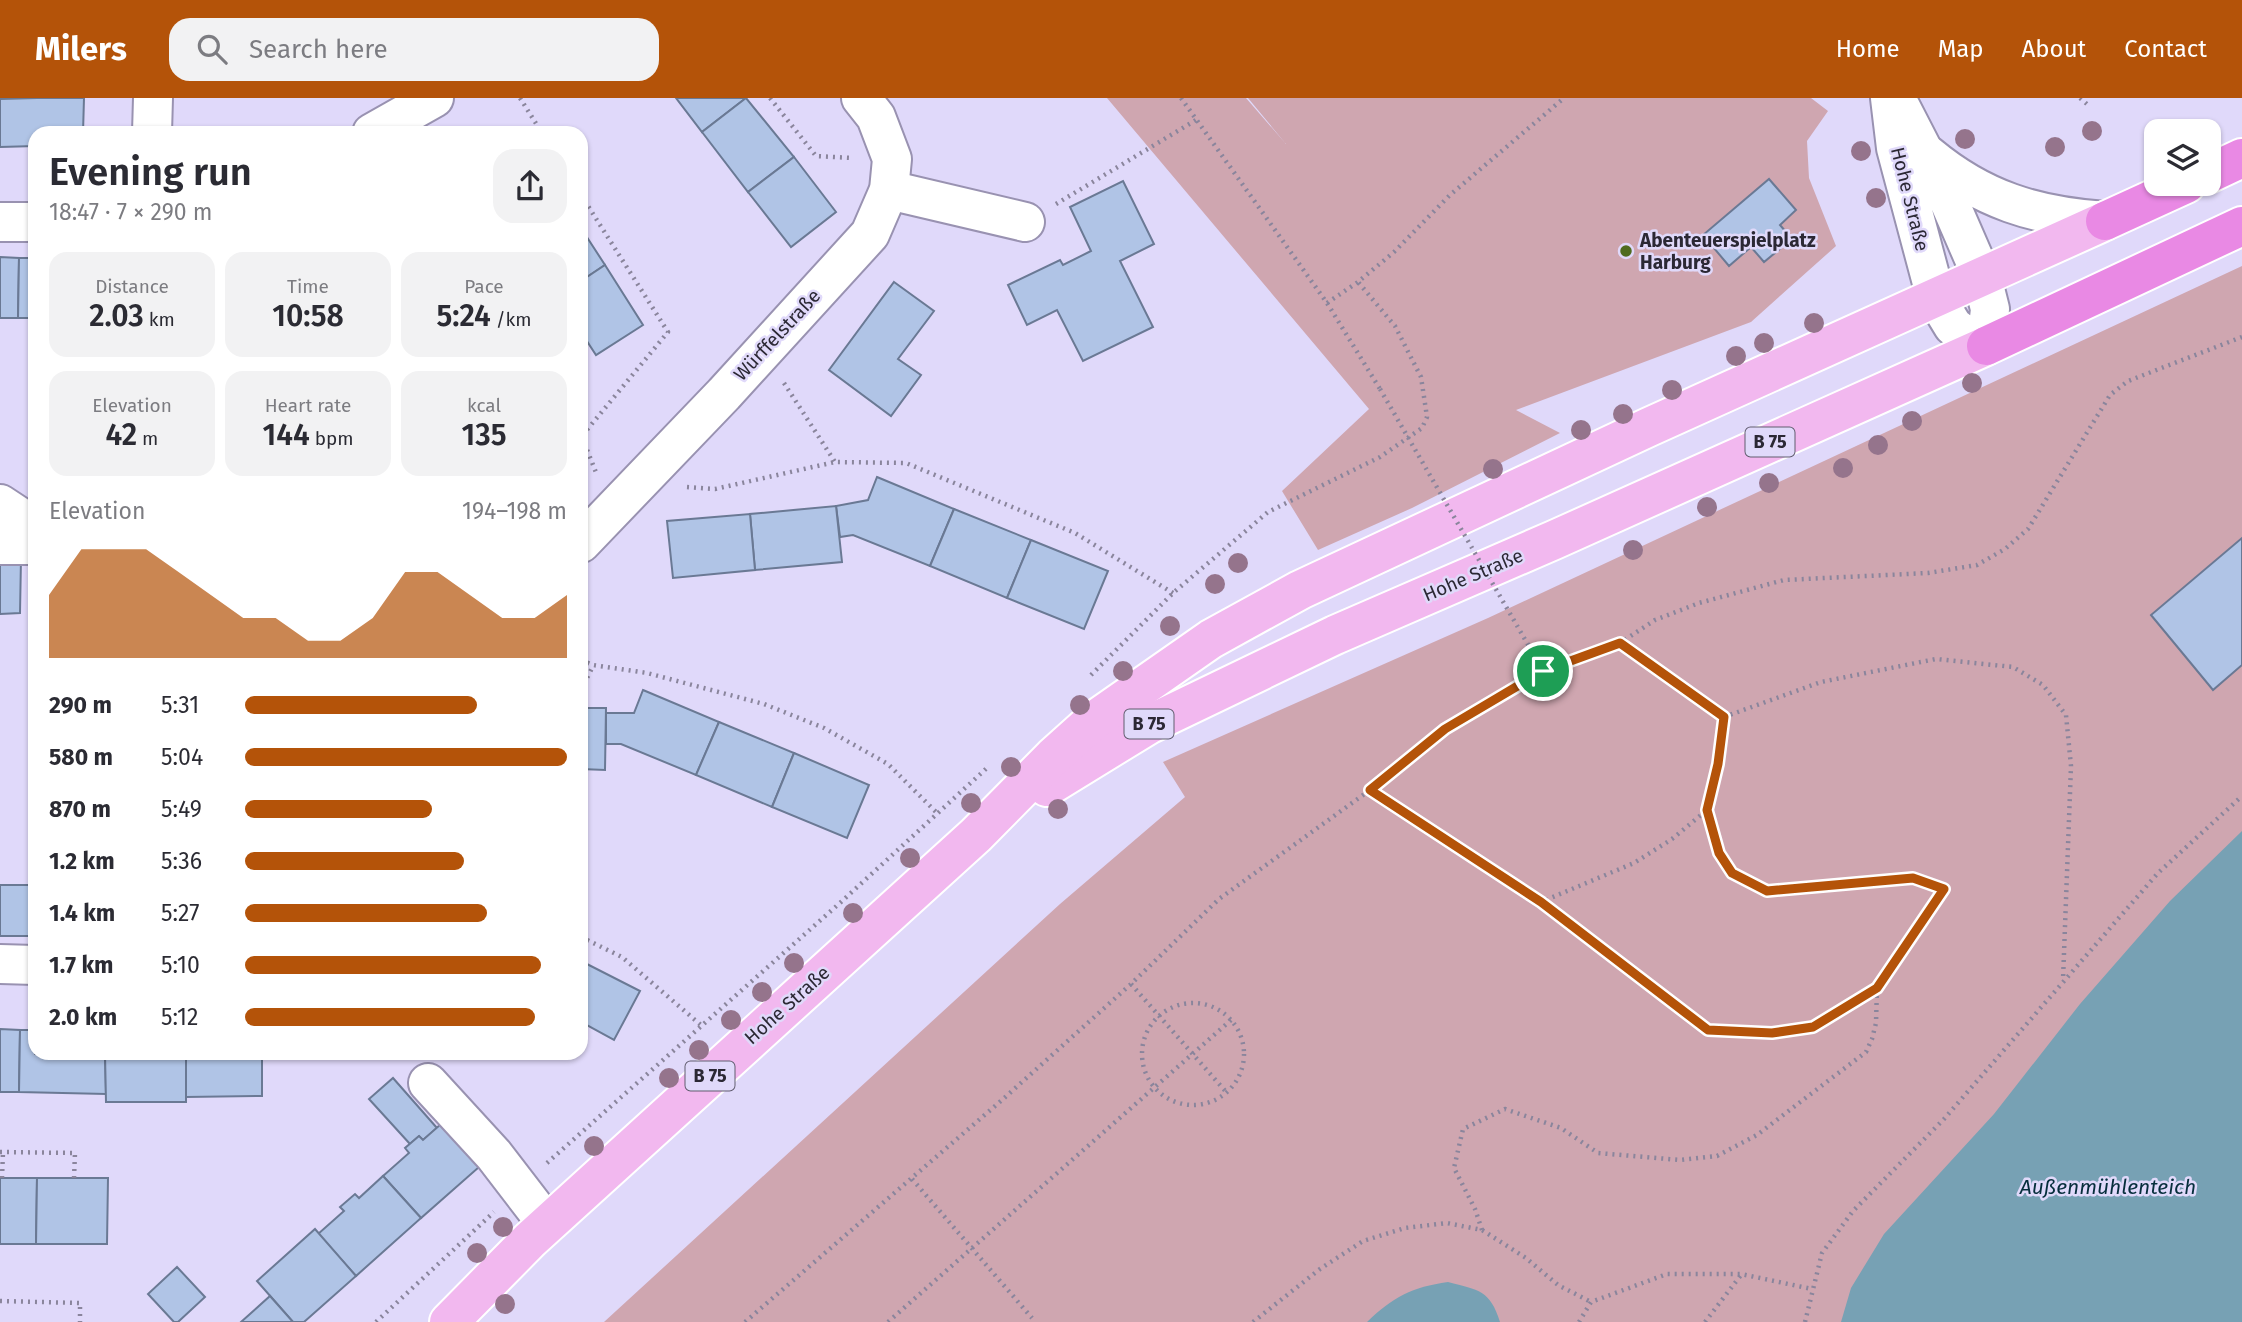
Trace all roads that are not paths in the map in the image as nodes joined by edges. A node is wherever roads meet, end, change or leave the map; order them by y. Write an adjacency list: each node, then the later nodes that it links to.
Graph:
1 (153, 98): 6 (street)
2 (434, 98): 7 (street)
3 (861, 98): 11 (street)
4 (1890, 98): 19 (street, Hohe Straße)
5 (1896, 98): 8 (street, Hohe Straße)
6 (152, 126)
7 (384, 126)
8 (1923, 151): 13 (street); 18 (street, Hohe Straße)
9 (2242, 158): 10 (highway)
10 (2221, 168)
11 (891, 174): 16 (street); 23 (street, Würffelstraße)
12 (2160, 196): 13 (highway, B 75)
13 (2105, 221): 18 (main road, B 75)
14 (0, 222): 15 (street)
15 (28, 222)
16 (1024, 222)
17 (2242, 226): 20 (highway, B 75)
18 (1982, 277): 19 (main road, Hohe Straße / B 75); 20 (street, Hohe Straße)
19 (1936, 298): 20 (street, Hohe Straße); 26 (main road, Hohe Straße / B 75)
20 (1986, 346): 26 (main road, Hohe Straße / B 75)
21 (0, 504): 22 (street)
22 (28, 522)
23 (588, 535)
24 (0, 545): 25 (street)
25 (28, 545)
26 (976, 835): 30 (main road, Hohe Straße / B 75)
27 (0, 964): 28 (street)
28 (28, 965)
29 (428, 1083): 30 (street)
30 (547, 1224): 31 (main road, Hohe Straße / B 75)
31 (449, 1322)

